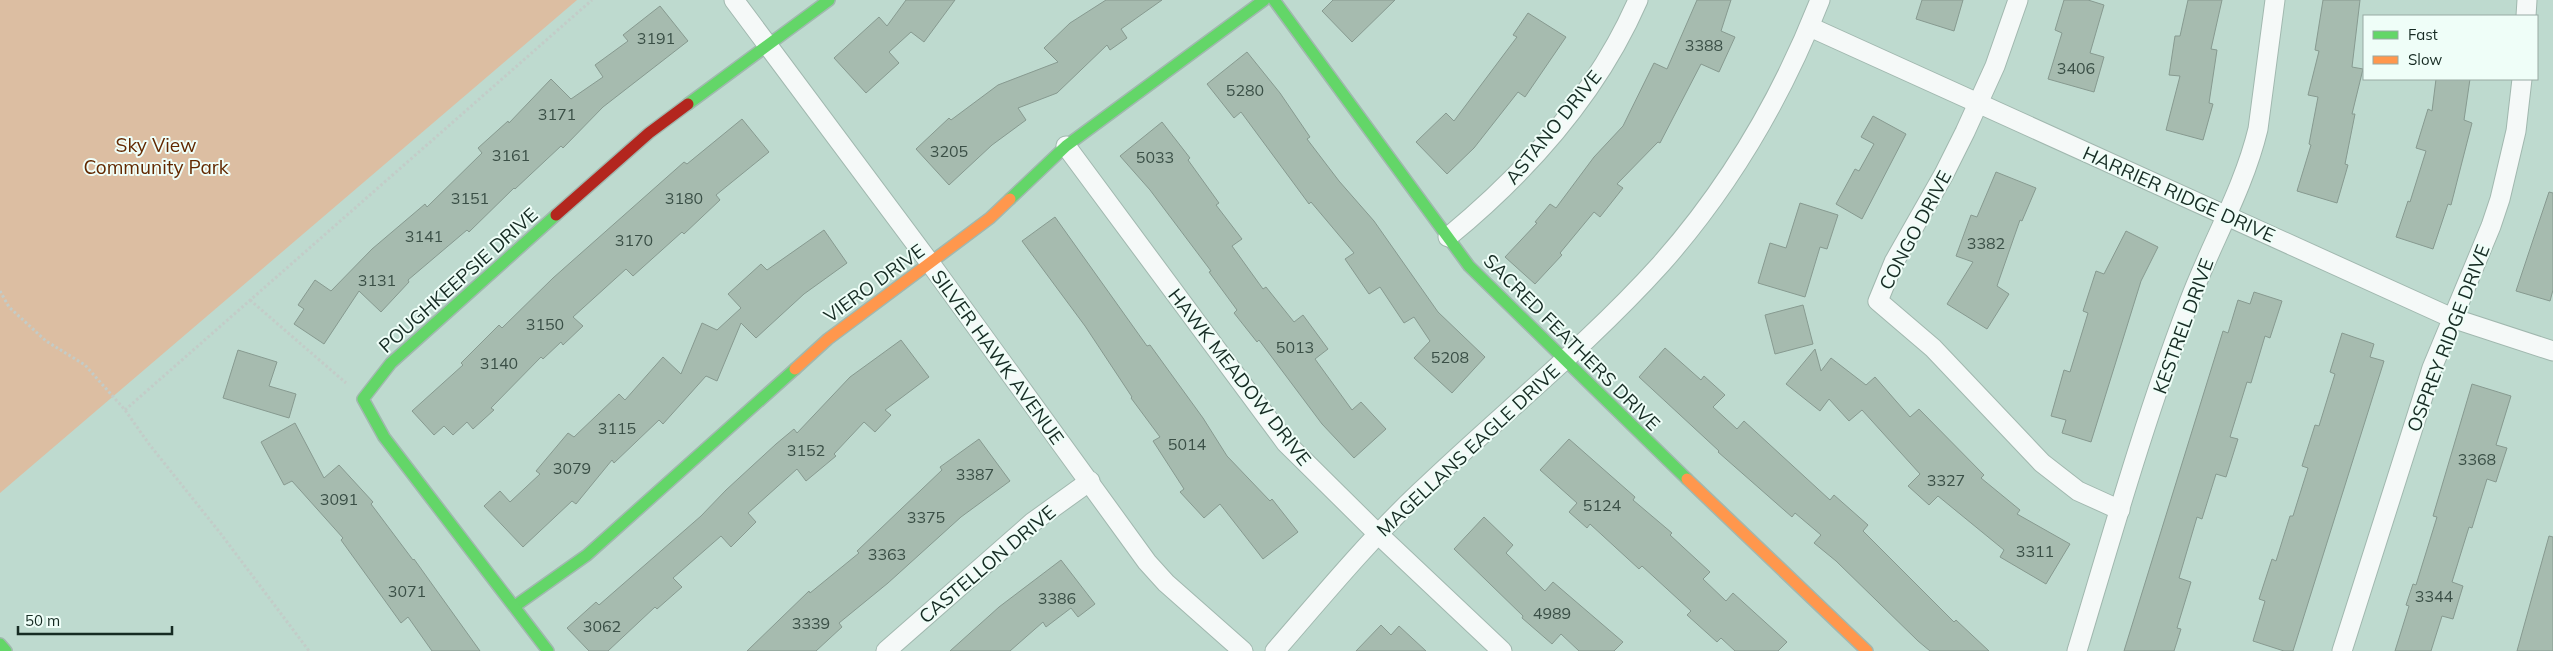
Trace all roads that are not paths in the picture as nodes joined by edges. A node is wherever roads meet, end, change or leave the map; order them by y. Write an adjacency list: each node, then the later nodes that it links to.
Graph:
1 (734, 0): 12 (street, SILVER HAWK AVENUE)
2 (829, 0): 12 (main road, POUGHKEEPSIE DRIVE)
3 (1264, 0): 15 (main road, VIERO DRIVE)
4 (1274, 0): 17 (main road, SACRED FEATHERS DRIVE)
5 (1638, 0): 17 (street, ASTANO DRIVE)
6 (1820, 0): 11 (street, MAGELLANS EAGLE DRIVE)
7 (2018, 0): 14 (street, CONGO DRIVE)
8 (2275, 0): 16 (street, KESTREL DRIVE)
9 (2527, 0): 10 (street)
10 (2526, 15)
11 (1810, 26): 14 (street, HARRIER RIDGE DRIVE); 21 (street, MAGELLANS EAGLE DRIVE)
12 (767, 45): 18 (street, SILVER HAWK AVENUE); 25 (main road, POUGHKEEPSIE DRIVE)
13 (2522, 80): 19 (street, OSPREY RIDGE DRIVE)
14 (1978, 104): 16 (street, HARRIER RIDGE DRIVE); 23 (street, CONGO DRIVE)
15 (1066, 146): 18 (main road, VIERO DRIVE); 24 (street, HAWK MEADOW DRIVE)
16 (2228, 215): 19 (street, HARRIER RIDGE DRIVE); 23 (street, KESTREL DRIVE)
17 (1448, 237): 21 (main road, SACRED FEATHERS DRIVE)
18 (930, 264): 22 (street, SILVER HAWK AVENUE); 25 (main road, VIERO DRIVE)
19 (2452, 318): 20 (street, HARRIER RIDGE DRIVE); 35 (street, OSPREY RIDGE DRIVE)
20 (2553, 351)
21 (1563, 360): 24 (street, MAGELLANS EAGLE DRIVE); 33 (main road, SACRED FEATHERS DRIVE)
22 (1090, 482): 29 (street, CASTELLON DRIVE); 30 (street, SILVER HAWK AVENUE)
23 (2120, 510): 34 (street, KESTREL DRIVE)
24 (1378, 534): 31 (street, MAGELLANS EAGLE DRIVE); 32 (street, HAWK MEADOW DRIVE)
25 (515, 606): 28 (main road)
26 (0, 644): 27 (main road)
27 (6, 651)
28 (548, 651)
29 (886, 651)
30 (1243, 651)
31 (1275, 651)
32 (1502, 651)
33 (1867, 651)
34 (2077, 651)
35 (2342, 651)

